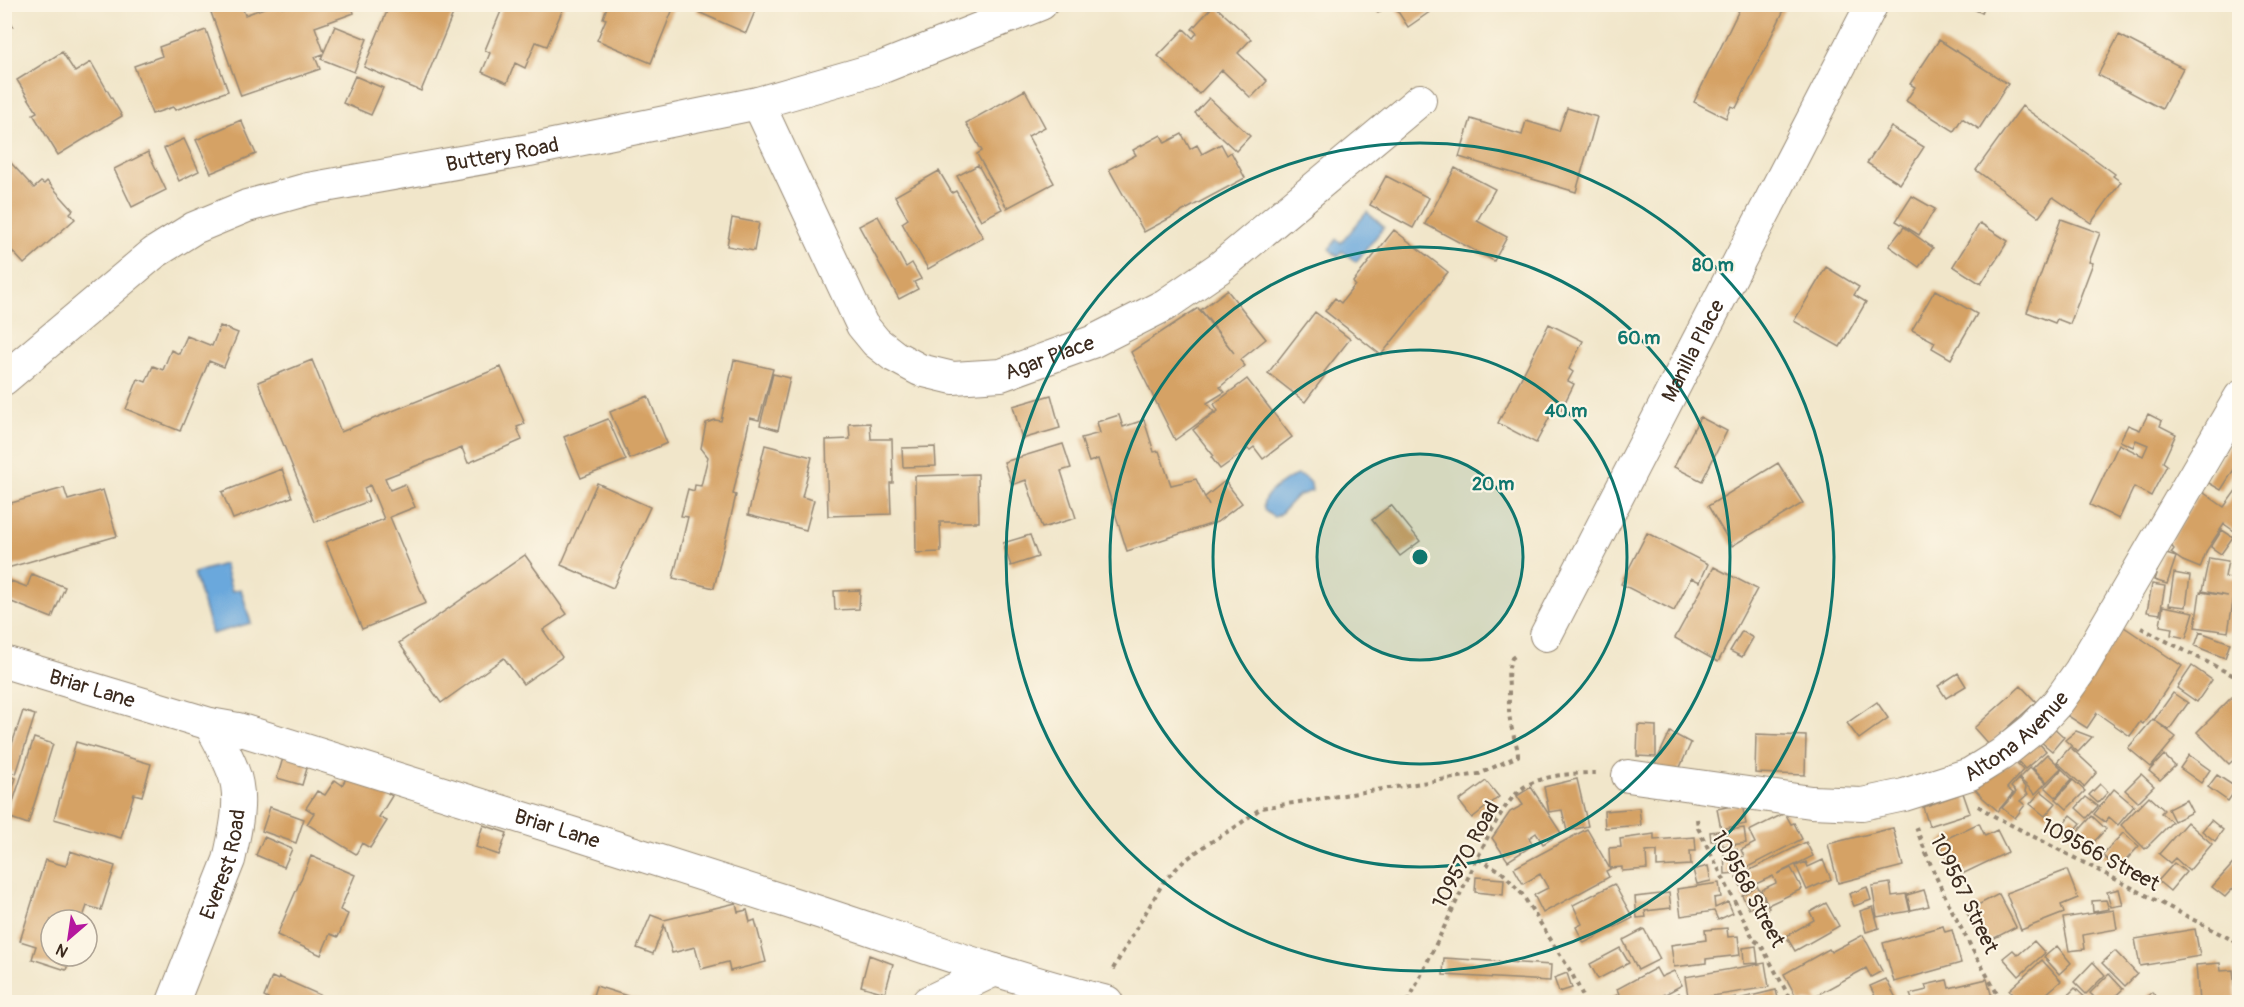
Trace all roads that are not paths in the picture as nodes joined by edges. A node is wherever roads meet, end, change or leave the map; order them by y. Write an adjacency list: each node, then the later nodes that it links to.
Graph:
1 (1041, 4): 4 (street, Buttery Road)
2 (1872, 4): 7 (street, Manilla Place)
3 (1420, 100): 4 (street, Agar Place)
4 (758, 103): 5 (street, Buttery Road)
5 (4, 379)
6 (2240, 397): 10 (street, Altona Avenue)
7 (1546, 635)
8 (4, 662): 9 (street, Briar Lane)
9 (210, 723): 11 (street, Briar Lane); 13 (street, Everest Road)
10 (1628, 776)
11 (995, 970): 12 (street, Briar Lane); 14 (street)
12 (1101, 1001)
13 (173, 1002)
14 (928, 1002)

